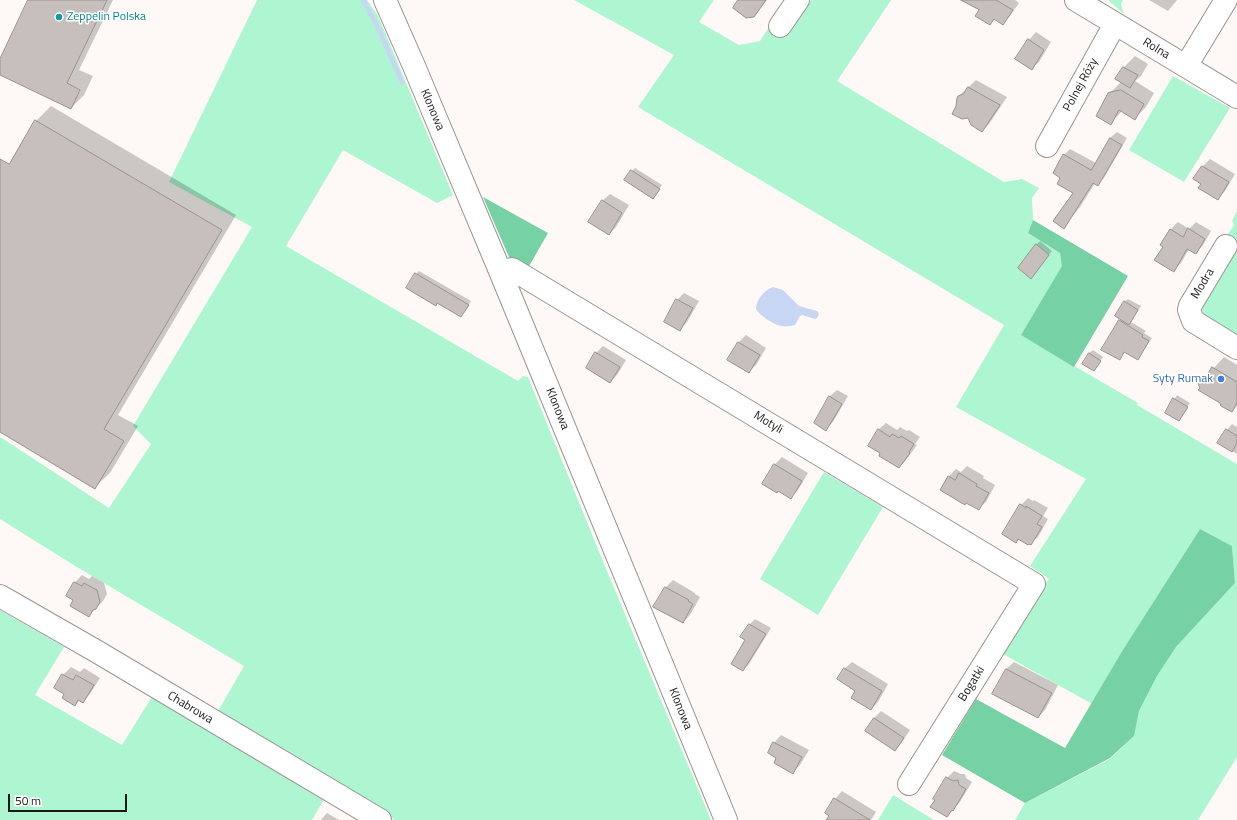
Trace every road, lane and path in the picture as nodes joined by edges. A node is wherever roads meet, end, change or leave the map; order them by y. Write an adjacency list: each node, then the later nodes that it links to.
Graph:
1 (385, 0): 11 (street, Klonowa)
2 (798, 0): 6 (street)
3 (1076, 0): 5 (street, Rolna)
4 (1226, 0): 7 (street)
5 (1115, 24): 7 (street, Rolna); 9 (street, Polnej Róży)
6 (780, 26)
7 (1186, 66): 8 (street, Rolna)
8 (1237, 97)
9 (1047, 146)
10 (1226, 246): 12 (street, Modra)
11 (500, 271): 13 (street, Motyli); 17 (street, Klonowa)
12 (1237, 348)
13 (1034, 584): 15 (street, Bogatki)
14 (0, 596): 16 (street, Chabrowa)
15 (909, 784)
16 (380, 820)
17 (726, 820)

